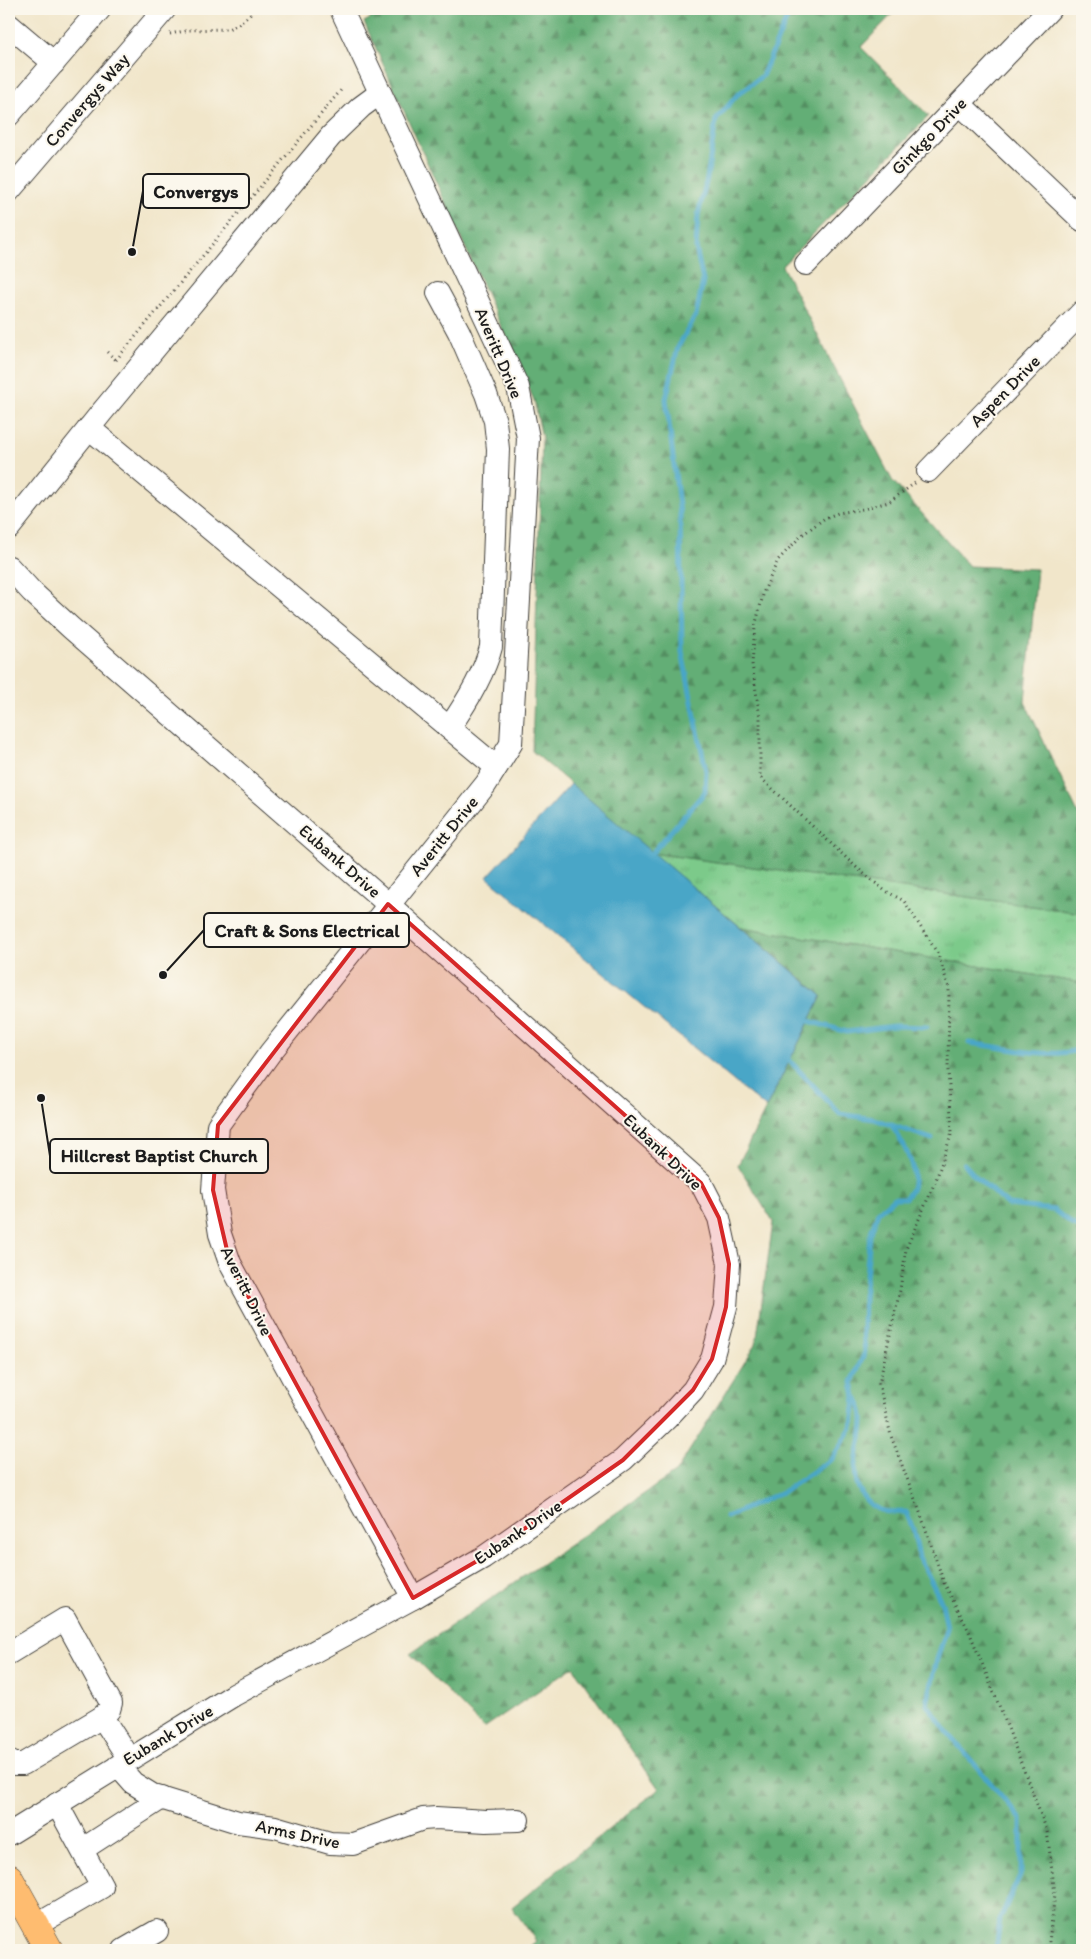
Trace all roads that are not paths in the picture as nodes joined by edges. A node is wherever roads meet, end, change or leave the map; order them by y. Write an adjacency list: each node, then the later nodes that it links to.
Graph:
1 (100, 9): 6 (street)
2 (165, 9): 10 (street, Convergys Way)
3 (341, 9): 7 (street, Averitt Drive)
4 (1050, 9): 8 (street, Ginkgo Drive)
5 (9, 25): 6 (street)
6 (54, 63): 9 (street)
7 (380, 93): 15 (street); 20 (street, Averitt Drive)
8 (960, 104): 11 (street); 12 (street, Ginkgo Drive)
9 (9, 115)
10 (9, 191)
11 (1082, 220)
12 (806, 264)
13 (438, 293): 19 (street)
14 (1082, 312): 16 (street, Aspen Drive)
15 (89, 428): 17 (street); 19 (street)
16 (928, 471)
17 (9, 528)
18 (9, 567): 21 (street, Eubank Drive)
19 (449, 728): 20 (street)
20 (496, 767): 21 (street, Averitt Drive)
21 (388, 904): 22 (street, Averitt Drive); 22 (street, Eubank Drive)
22 (413, 1598): 26 (street, Eubank Drive)
23 (9, 1653): 24 (street)
24 (102, 1717): 25 (street); 26 (street, Arms Drive)
25 (9, 1761)
26 (123, 1762): 27 (street, Arms Drive); 28 (street, Eubank Drive)
27 (162, 1798): 29 (street, Arms Drive); 31 (street)
28 (57, 1804): 30 (street, Eubank Drive); 31 (street)
29 (518, 1820)
30 (9, 1834)
31 (82, 1849): 33 (street)
32 (9, 1878): 33 (main road)
33 (36, 1926): 35 (main road)
34 (157, 1931): 36 (street)
35 (49, 1950)
36 (124, 1950)

